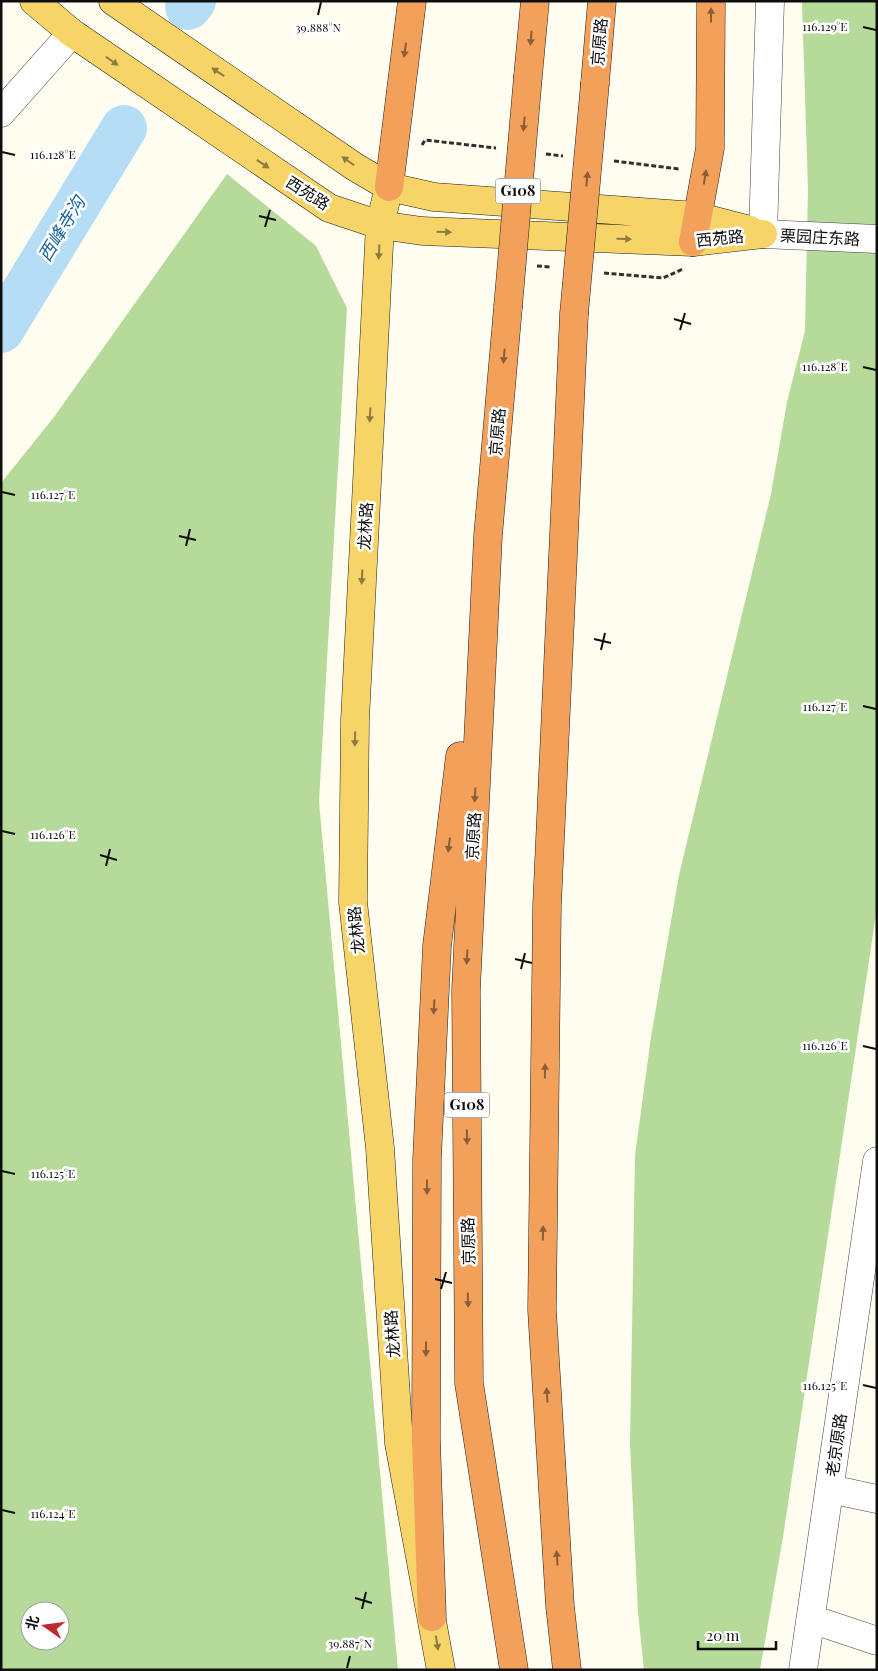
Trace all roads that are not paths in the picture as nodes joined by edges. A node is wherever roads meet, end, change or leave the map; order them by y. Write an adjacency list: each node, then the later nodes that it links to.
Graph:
1 (34, 1): 8 (main road, 西苑路)
2 (113, 1): 10 (main road, 西苑路, one-way to 2)
3 (412, 1): 10 (highway, one-way to 10)
4 (535, 1): 15 (highway, 京原路 / G108, one-way to 15, bridge)
5 (602, 1): 19 (highway, 京原路, one-way to 5, bridge)
6 (711, 1): 12 (highway, one-way to 6)
7 (770, 1): 13 (street)
8 (72, 33): 9 (street); 11 (main road, 西苑路, one-way to 11)
9 (1, 113)
10 (389, 187): 11 (main road, 龙林路); 12 (main road, 西苑路)
11 (380, 225): 12 (main road, 西苑路, one-way to 12); 20 (main road, 龙林路, one-way to 20)
12 (695, 229): 13 (main road, 西苑路)
13 (763, 234): 14 (street, 栗园庄东路)
14 (877, 239)
15 (488, 536): 20 (highway, one-way to 20); 24 (highway, 京原路 / G108, one-way to 24)
16 (877, 1161): 17 (street, 老京原路)
17 (830, 1489): 18 (street); 21 (street, 老京原路)
18 (877, 1499)
19 (560, 1606): 25 (highway, 京原路); 26 (main road)
20 (432, 1617): 23 (main road, 龙林路, one-way to 23)
21 (810, 1619): 22 (street); 27 (street, 老京原路)
22 (877, 1641)
23 (441, 1670)
24 (514, 1670)
25 (566, 1670)
26 (576, 1670)
27 (803, 1670)

